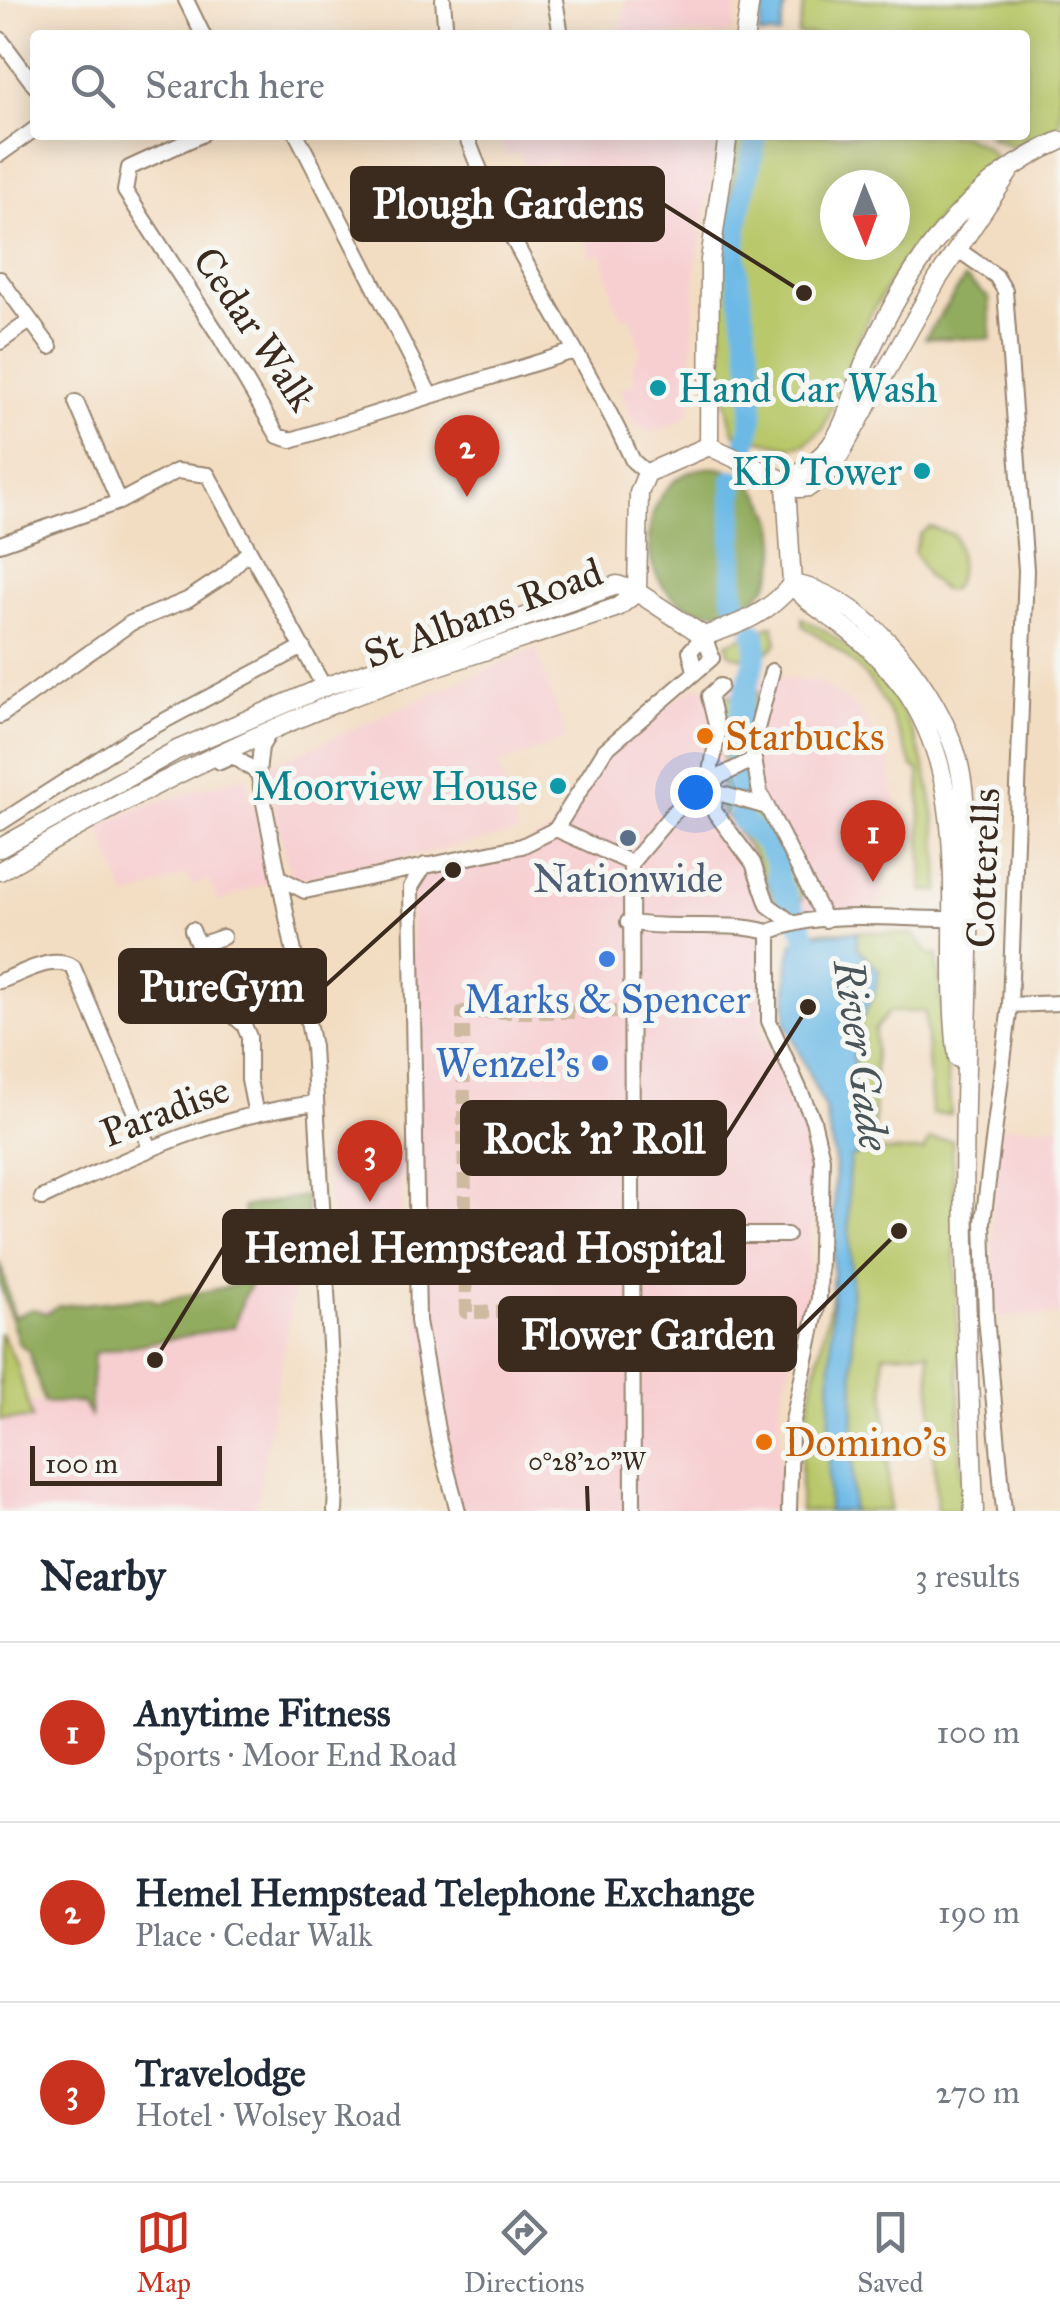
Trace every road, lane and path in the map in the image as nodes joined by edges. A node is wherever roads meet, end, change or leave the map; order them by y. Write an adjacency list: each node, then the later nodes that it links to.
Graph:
1 (186, 0): 5 (street)
2 (445, 0): 6 (street)
3 (555, 0): 7 (street)
4 (750, 0): 8 (main road)
5 (201, 30)
6 (446, 30)
7 (560, 30)
8 (747, 30)
9 (0, 39): 10 (street)
10 (30, 79)
11 (30, 133): 17 (street)
12 (190, 140): 26 (street, Cedar Walk)
13 (300, 140): 26 (street)
14 (468, 140): 25 (street)
15 (727, 140): 28 (main road)
16 (1060, 141): 18 (main road)
17 (0, 154)
18 (1012, 169): 19 (main road); 20 (main road)
19 (938, 237): 20 (main road); 30 (main road)
20 (957, 249): 30 (main road); 72 (street, Cotterells)
21 (0, 279): 22 (street)
22 (30, 321): 23 (street); 24 (street)
23 (0, 342)
24 (50, 347)
25 (574, 352): 26 (street, Cedar Walk); 29 (street)
26 (430, 395)
27 (76, 402): 31 (street)
28 (709, 446): 29 (main road); 30 (main road)
29 (647, 473): 35 (main road)
30 (786, 485): 34 (main road)
31 (119, 502): 32 (street); 33 (street)
32 (0, 544)
33 (248, 551): 37 (street); 42 (street)
34 (792, 584): 36 (main road); 61 (main road); 63 (main road)
35 (637, 592): 36 (main road); 38 (main road, St Albans Road); 41 (main road, St Albans Road)
36 (704, 636): 51 (street)
37 (303, 646): 41 (street); 50 (street)
38 (466, 658): 41 (main road); 43 (main road, St Albans Road)
39 (772, 671): 45 (street)
40 (720, 686): 47 (street)
41 (324, 687): 43 (main road); 52 (main road, St Albans Road)
42 (0, 716)
43 (300, 718): 44 (main road, St Albans Road)
44 (272, 730): 46 (street); 48 (main road, St Albans Road)
45 (754, 758): 47 (street); 49 (street)
46 (258, 773): 48 (street); 57 (street)
47 (712, 775): 49 (street); 53 (street); 65 (street)
48 (163, 780): 55 (main road, St Albans Road)
49 (767, 807): 62 (street)
50 (0, 823)
51 (556, 829): 53 (street); 54 (street)
52 (0, 848)
53 (631, 863): 64 (street)
54 (425, 865): 56 (street); 58 (street)
55 (0, 871)
56 (388, 872): 58 (street); 59 (street)
57 (282, 879): 59 (street); 60 (street)
58 (411, 887): 80 (street)
59 (305, 891): 60 (street)
60 (288, 913): 73 (street)
61 (972, 918): 63 (street); 74 (main road)
62 (825, 920): 63 (street); 65 (street)
63 (950, 920): 74 (main road)
64 (628, 922): 67 (street); 78 (street)
65 (791, 922): 67 (street)
66 (192, 930): 69 (street)
67 (769, 932): 87 (street)
68 (222, 937): 69 (street)
69 (199, 946): 75 (street)
70 (0, 982): 76 (street)
71 (1060, 1003): 72 (street)
72 (1010, 1005): 89 (street, Cotterells)
73 (316, 1103): 75 (street, Paradise); 81 (street)
74 (965, 1107): 88 (main road)
75 (256, 1110): 76 (street, Paradise)
76 (150, 1148): 77 (street, Paradise)
77 (42, 1198)
78 (631, 1234): 79 (street); 83 (street)
79 (787, 1235)
80 (417, 1253): 81 (street); 85 (street)
81 (327, 1263): 84 (street)
82 (615, 1311): 83 (street)
83 (632, 1311): 86 (street)
84 (335, 1511)
85 (458, 1511)
86 (633, 1511)
87 (789, 1511)
88 (974, 1511)
89 (1004, 1511)

